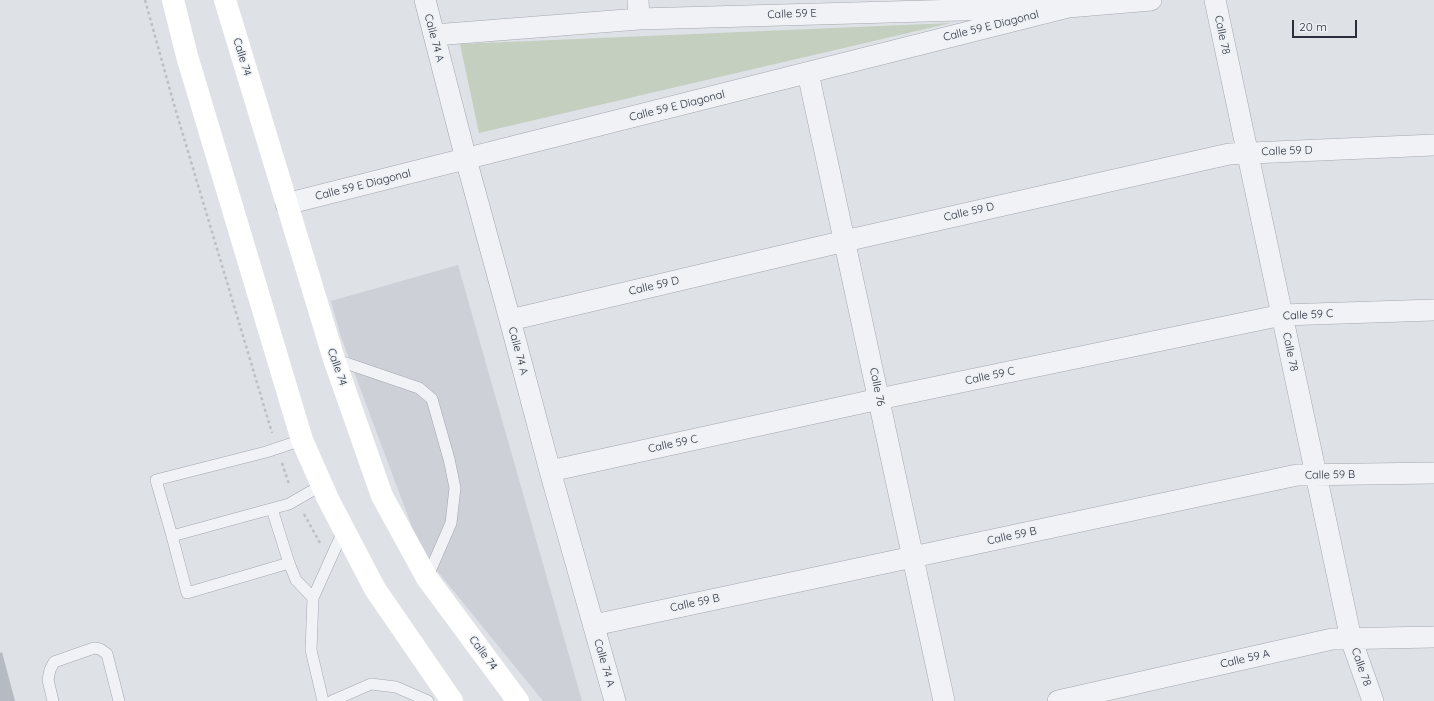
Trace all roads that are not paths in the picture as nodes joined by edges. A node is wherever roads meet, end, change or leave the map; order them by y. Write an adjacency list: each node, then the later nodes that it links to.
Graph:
1 (173, 0): 21 (main road)
2 (226, 0): 14 (main road, Calle 74)
3 (424, 0): 9 (street, Calle 74 A)
4 (1151, 0): 6 (street, Calle 59 E)
5 (1215, 0): 12 (street, Calle 78)
6 (1120, 2): 7 (street, Calle 59 E)
7 (1068, 7): 8 (street, Calle 59 E); 10 (street, Calle 59 E Diagonal)
8 (638, 9): 9 (street, Calle 59 E)
9 (434, 35): 13 (street, Calle 74 A)
10 (808, 73): 13 (street, Calle 59 E Diagonal); 15 (street, Calle 76)
11 (1434, 145): 12 (street, Calle 59 D)
12 (1248, 153): 15 (street, Calle 59 D); 17 (street, Calle 78)
13 (466, 159): 14 (street, Calle 59 E Diagonal); 18 (street, Calle 74 A)
14 (286, 204): 19 (main road, Calle 74)
15 (845, 241): 18 (street, Calle 59 D); 20 (street, Calle 76)
16 (1434, 310): 17 (street, Calle 59 C)
17 (1282, 315): 20 (street, Calle 59 C); 24 (street, Calle 78)
18 (510, 320): 22 (street, Calle 74 A)
19 (334, 359): 31 (main road, Calle 74); 31 (lane)
20 (879, 399): 22 (street, Calle 59 C); 29 (street, Calle 76)
21 (302, 440): 25 (main road); 28 (lane)
22 (550, 472): 33 (street, Calle 74 A)
23 (1434, 473): 24 (street, Calle 59 B)
24 (1316, 475): 29 (street, Calle 59 B); 35 (street, Calle 78)
25 (322, 485): 26 (lane); 27 (main road)
26 (272, 509): 28 (lane); 30 (lane)
27 (344, 528): 32 (lane); 42 (main road)
28 (172, 536): 30 (lane)
29 (912, 557): 33 (street, Calle 59 B); 44 (street, Calle 76)
30 (289, 563): 32 (lane)
31 (427, 578): 36 (main road, Calle 74)
32 (313, 598): 39 (lane)
33 (594, 625): 43 (street, Calle 74 A)
34 (1434, 637): 35 (street, Calle 59 A)
35 (1351, 639): 45 (street, Calle 59 A); 46 (street, Calle 78)
36 (516, 700)
37 (53, 701): 38 (lane)
38 (119, 701)
39 (323, 701)
40 (332, 701): 41 (lane)
41 (428, 701)
42 (452, 701)
43 (615, 701)
44 (944, 701)
45 (1058, 701)
46 (1373, 701)

